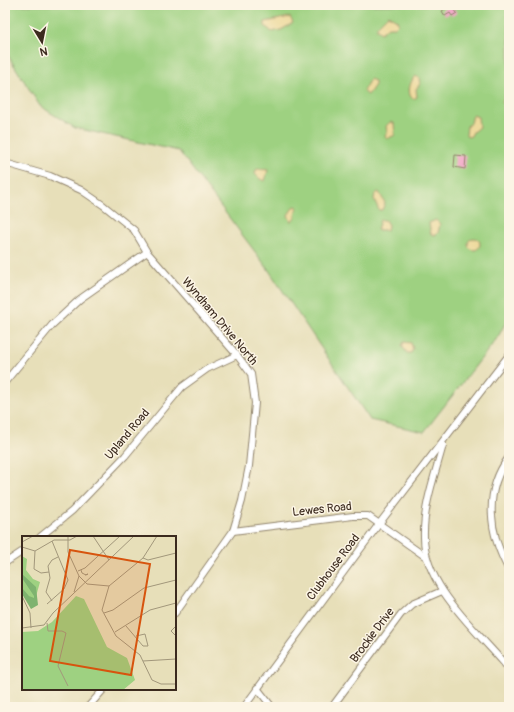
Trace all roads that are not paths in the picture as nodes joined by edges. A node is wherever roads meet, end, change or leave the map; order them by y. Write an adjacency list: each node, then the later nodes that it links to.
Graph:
1 (5, 163): 2 (street, Wyndham Drive North)
2 (147, 252): 3 (street, Wyndham Drive North); 5 (street)
3 (237, 355): 9 (street, Wyndham Drive North); 10 (street, Upland Road)
4 (509, 355): 6 (street, Clubhouse Road)
5 (5, 382)
6 (443, 442): 8 (street, Clubhouse Road); 12 (street)
7 (509, 457): 14 (street)
8 (379, 524): 9 (street, Lewes Road); 12 (street, Lewes Road); 18 (street, Clubhouse Road)
9 (232, 531): 16 (street, Wyndham Drive North)
10 (41, 536)
11 (22, 552): 13 (street)
12 (426, 557): 15 (street)
13 (5, 564)
14 (509, 570)
15 (442, 591): 17 (street); 23 (street, Brockie Drive)
16 (176, 612)
17 (509, 670)
18 (257, 688): 21 (street, Clubhouse Road); 22 (street)
19 (103, 690): 20 (street)
20 (88, 707)
21 (244, 707)
22 (272, 707)
23 (332, 707)

